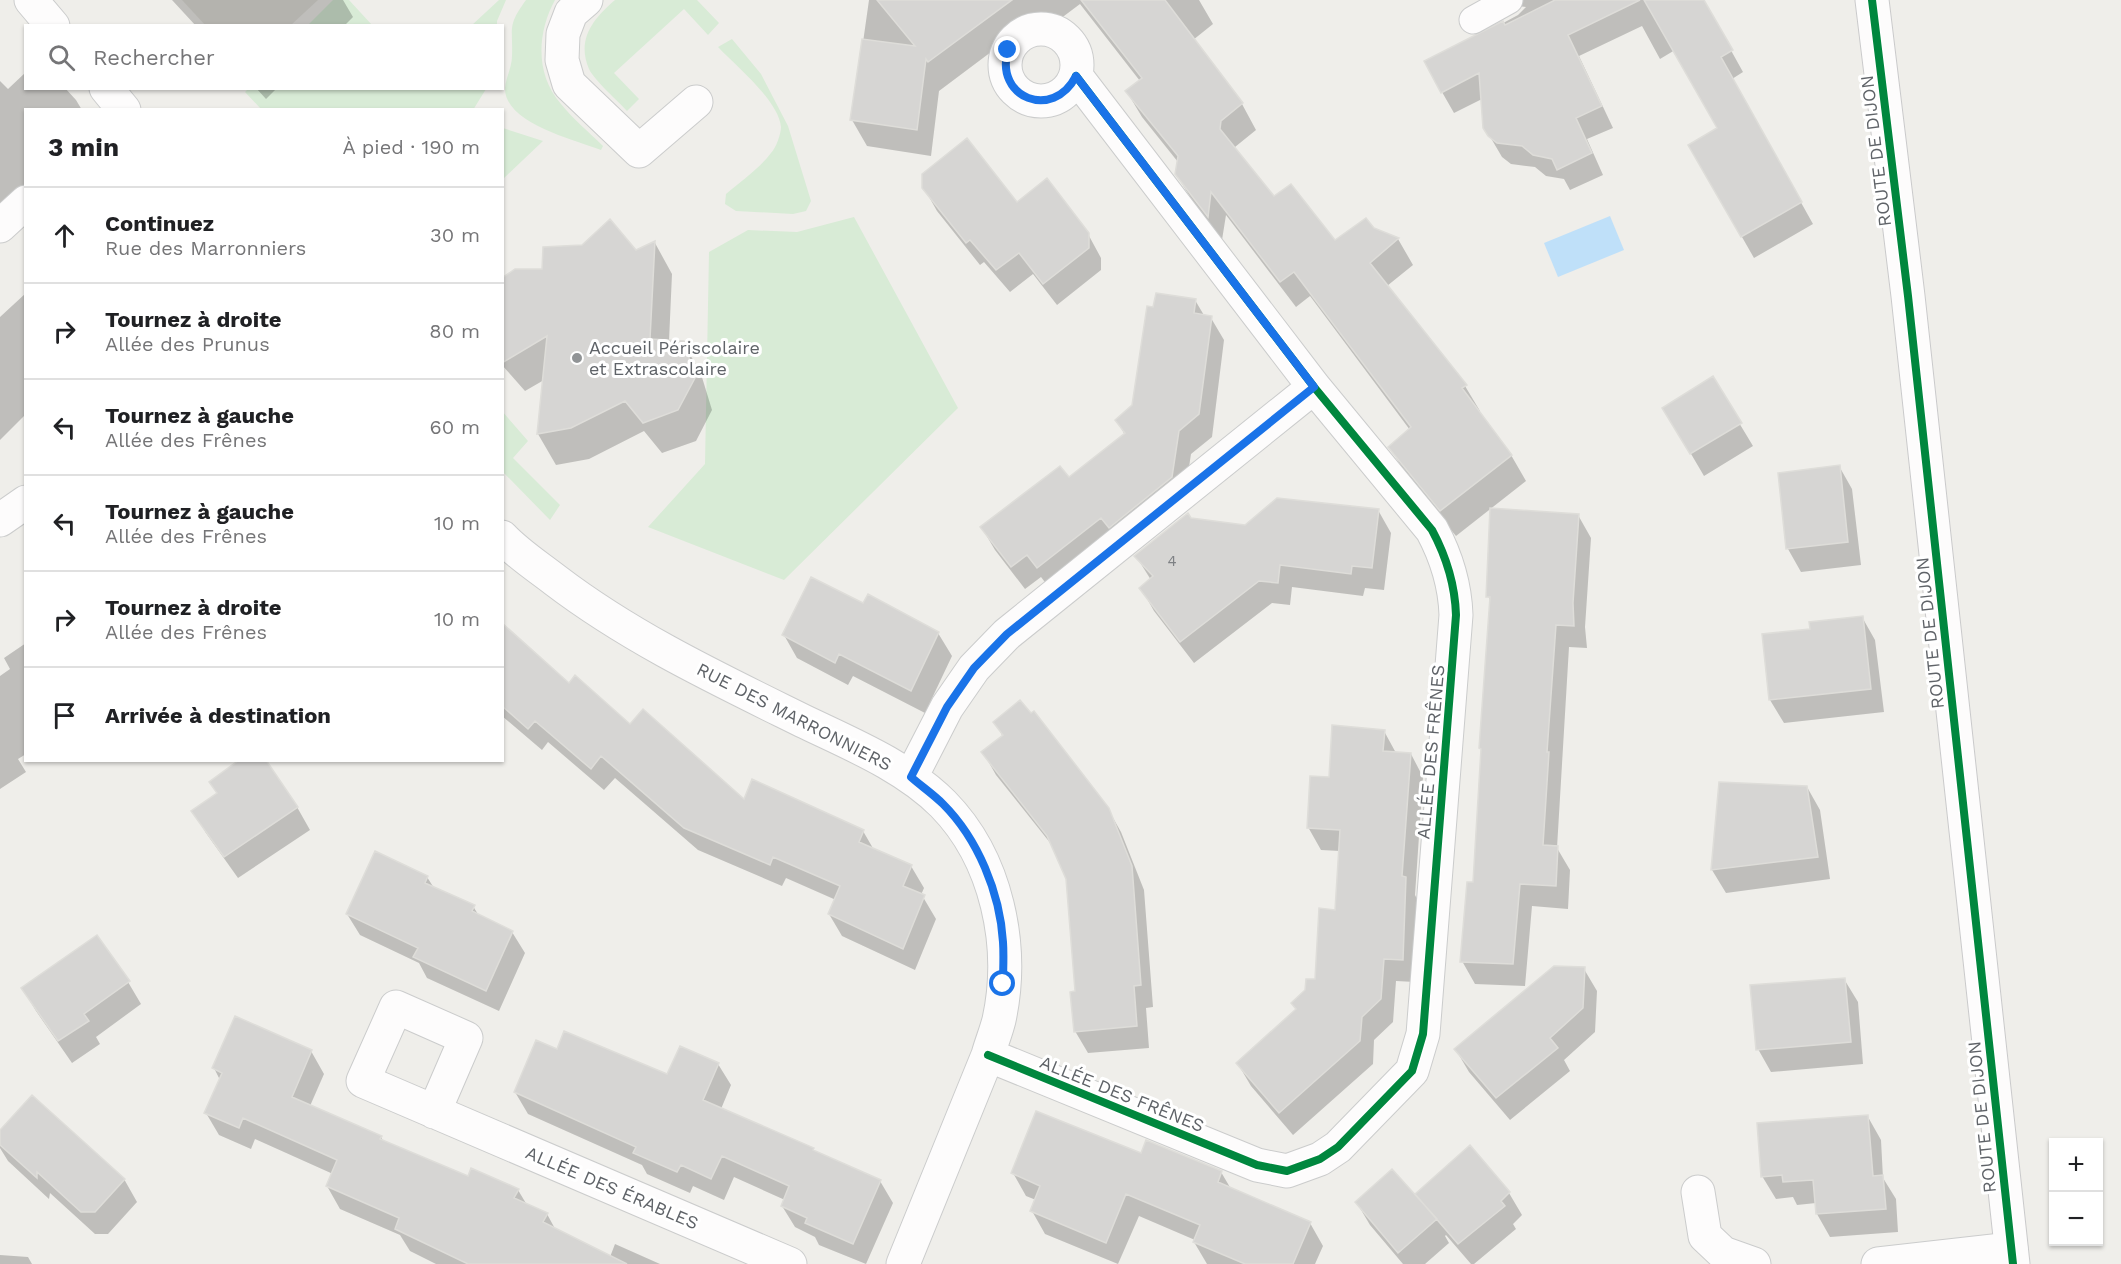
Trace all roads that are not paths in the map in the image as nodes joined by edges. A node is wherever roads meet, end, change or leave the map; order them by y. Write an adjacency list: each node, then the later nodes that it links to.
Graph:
1 (31, 0): 6 (street)
2 (586, 0): 8 (street)
3 (1509, 0): 5 (lane)
4 (1872, 0): 19 (street, ROUTE DE DIJON)
5 (1473, 20)
6 (51, 24)
7 (1076, 76): 11 (street, ALLÉE DES FRÊNES)
8 (696, 102)
9 (24, 204): 10 (street)
10 (0, 226)
11 (1314, 387): 15 (street); 16 (street, ALLÉE DES FRÊNES)
12 (24, 503): 13 (street)
13 (0, 520)
14 (504, 539): 15 (street, RUE DES MARRONNIERS)
15 (911, 777): 16 (street, RUE DES MARRONNIERS)
16 (988, 1055): 21 (street, RUE DES MARRONNIERS)
17 (434, 1112): 20 (street, ALLÉE DES ÉRABLES)
18 (1698, 1192): 22 (street)
19 (2012, 1256): 23 (street)
20 (790, 1264)
21 (903, 1264)
22 (1754, 1264)
23 (1878, 1264)

